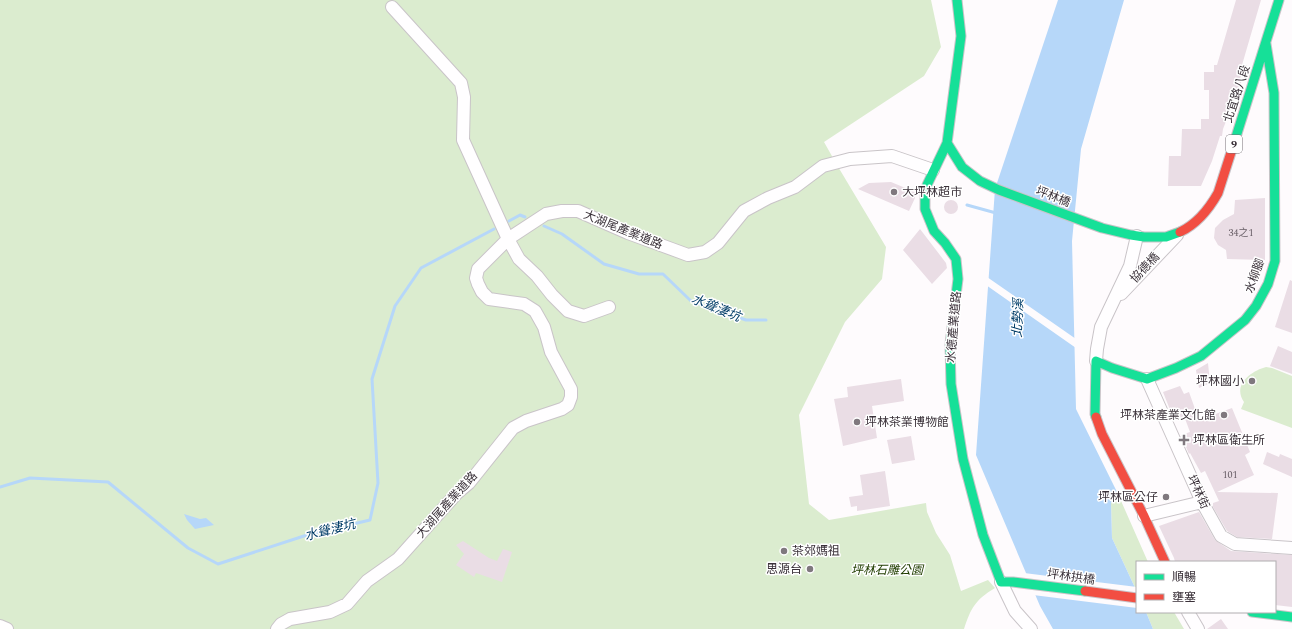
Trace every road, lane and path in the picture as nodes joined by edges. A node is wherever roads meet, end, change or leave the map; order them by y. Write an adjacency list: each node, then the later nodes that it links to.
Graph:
1 (957, 0): 5 (main road)
2 (1279, 0): 4 (main road, 北宜路八段 / 9)
3 (392, 7): 9 (street)
4 (1266, 44): 7 (main road, 北宜路八段 / 9); 13 (main road, 水柳腳)
5 (947, 143): 6 (main road, 水德產業道路); 8 (main road, 坪林橋 / 9)
6 (933, 170): 9 (street, 大湖尾產業道路); 18 (main road, 水德產業道路)
7 (1178, 233): 8 (main road, 北宜路八段 / 9); 10 (street, 協德橋)
8 (1138, 236): 10 (street, 協德橋)
9 (508, 239): 11 (street); 25 (street, 大湖尾產業道路)
10 (1112, 303): 12 (street, 協德橋)
11 (608, 307)
12 (1096, 361): 13 (main road); 15 (main road)
13 (1147, 379): 14 (street, 坪林街)
14 (1202, 502): 15 (street); 16 (street, 坪林街)
15 (1144, 516): 17 (main road)
16 (1292, 548)
17 (1165, 561)
18 (1001, 582): 19 (main road, 坪林拱橋); 26 (street, 水德產業道路)
19 (1136, 598)
20 (1189, 613): 27 (street)
21 (1260, 613): 22 (main road)
22 (1292, 617)
23 (0, 626): 24 (street)
24 (7, 629)
25 (277, 629)
26 (1031, 629)
27 (1198, 629)

